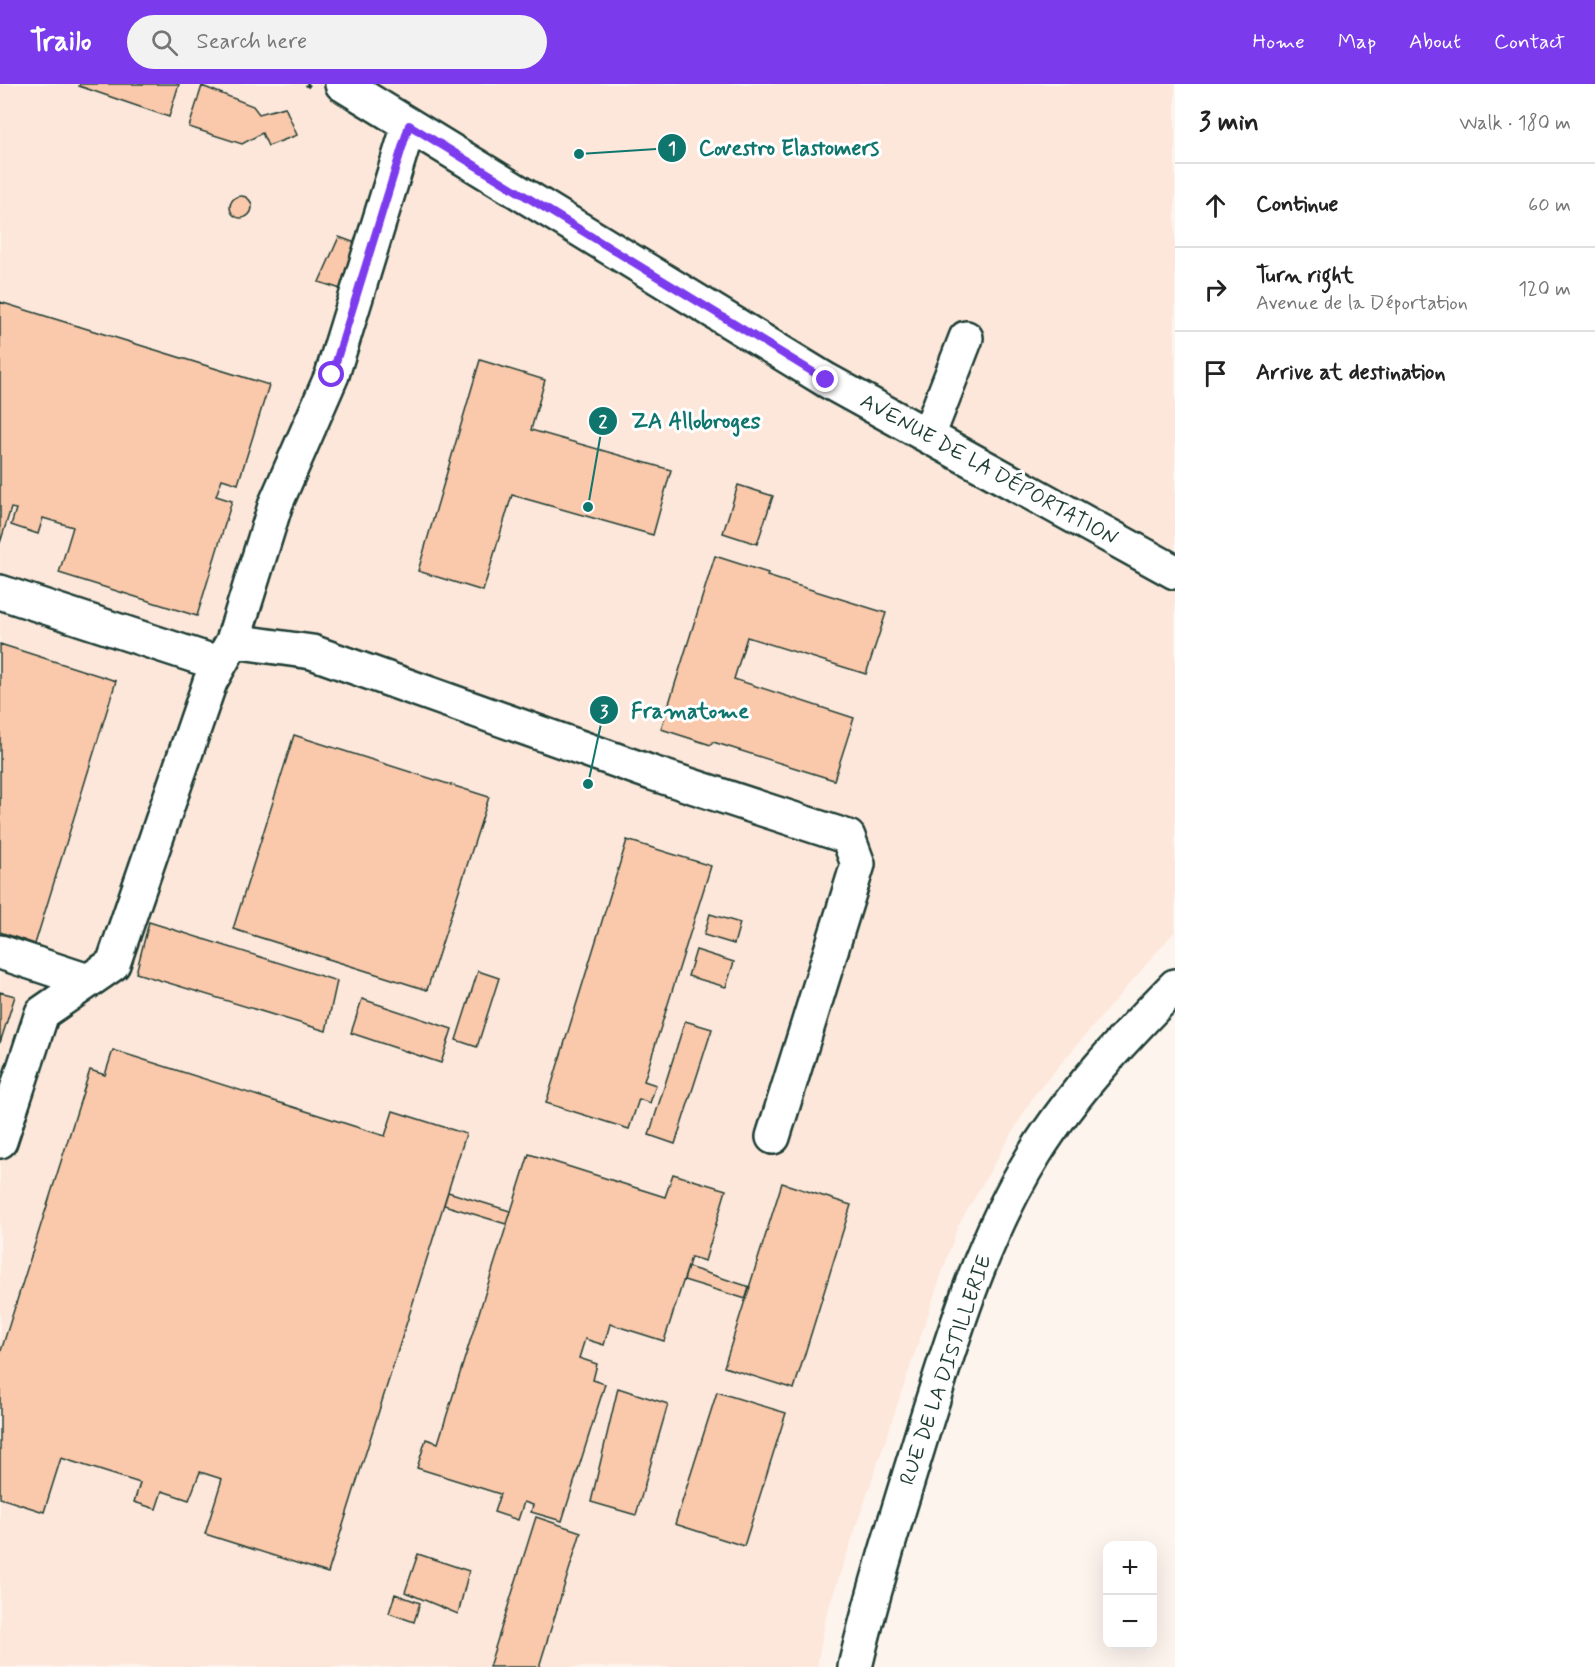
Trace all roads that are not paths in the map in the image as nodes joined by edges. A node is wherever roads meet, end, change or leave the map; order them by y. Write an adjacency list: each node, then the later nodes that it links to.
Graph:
1 (342, 84): 2 (street, AVENUE DE LA DÉPORTATION)
2 (409, 125): 4 (street, AVENUE DE LA DÉPORTATION); 7 (street)
3 (966, 338): 4 (street)
4 (928, 436): 5 (street, AVENUE DE LA DÉPORTATION)
5 (1175, 572)
6 (0, 592): 7 (street)
7 (226, 652): 9 (street); 11 (street)
8 (0, 952): 9 (street)
9 (88, 981): 12 (street)
10 (1175, 986): 13 (street, RUE DE LA DISTILLERIE)
11 (772, 1137)
12 (0, 1141)
13 (855, 1667)

